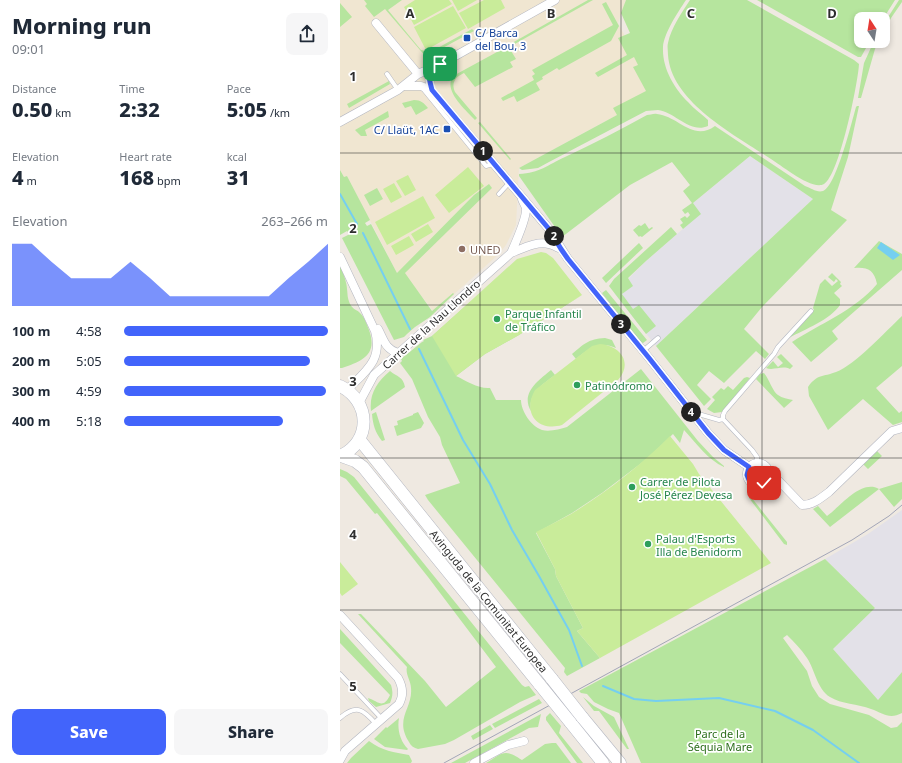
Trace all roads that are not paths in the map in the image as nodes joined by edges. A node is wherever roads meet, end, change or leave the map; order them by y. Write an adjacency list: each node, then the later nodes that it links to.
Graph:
1 (555, 0): 3 (street)
2 (376, 23): 5 (street)
3 (440, 64): 5 (street); 8 (street)
4 (387, 74): 7 (lane)
5 (418, 74): 7 (street)
6 (421, 86): 7 (street); 8 (street); 10 (lane)
7 (401, 88): 9 (street)
8 (432, 90): 10 (street)
9 (340, 122)
10 (494, 164): 11 (street)
11 (509, 183): 12 (lane); 13 (street)
12 (499, 194)
13 (521, 197): 14 (street); 15 (street, Carrer de la Nau Llondro)
14 (561, 249): 15 (street, Carrer de la Nau Llondro); 20 (street)
15 (511, 253): 21 (street, Carrer de la Nau Llondro)
16 (340, 257): 17 (street)
17 (358, 296): 21 (street); 22 (street)
18 (811, 311): 25 (lane)
19 (658, 338): 20 (lane)
20 (642, 351): 24 (street)
21 (398, 353): 23 (street, Carrer de la Nau Llondro)
22 (344, 388): 23 (main road)
23 (359, 403): 27 (main road)
24 (691, 412): 25 (lane); 29 (street)
25 (723, 418): 29 (lane)
26 (902, 428): 30 (street)
27 (359, 439): 28 (main road); 39 (main road, Avinguda de la Comunitat Europea, bridge)
28 (341, 456): 38 (main road, Avinguda de la Comunitat Europea, bridge)
29 (753, 466): 30 (street); 30 (street)
30 (768, 478)
31 (340, 614): 34 (street)
32 (340, 674): 34 (lane)
33 (340, 718): 34 (lane)
34 (379, 722): 36 (street)
35 (524, 740): 37 (street)
36 (340, 760)
37 (474, 763)
38 (603, 763)
39 (620, 763)

